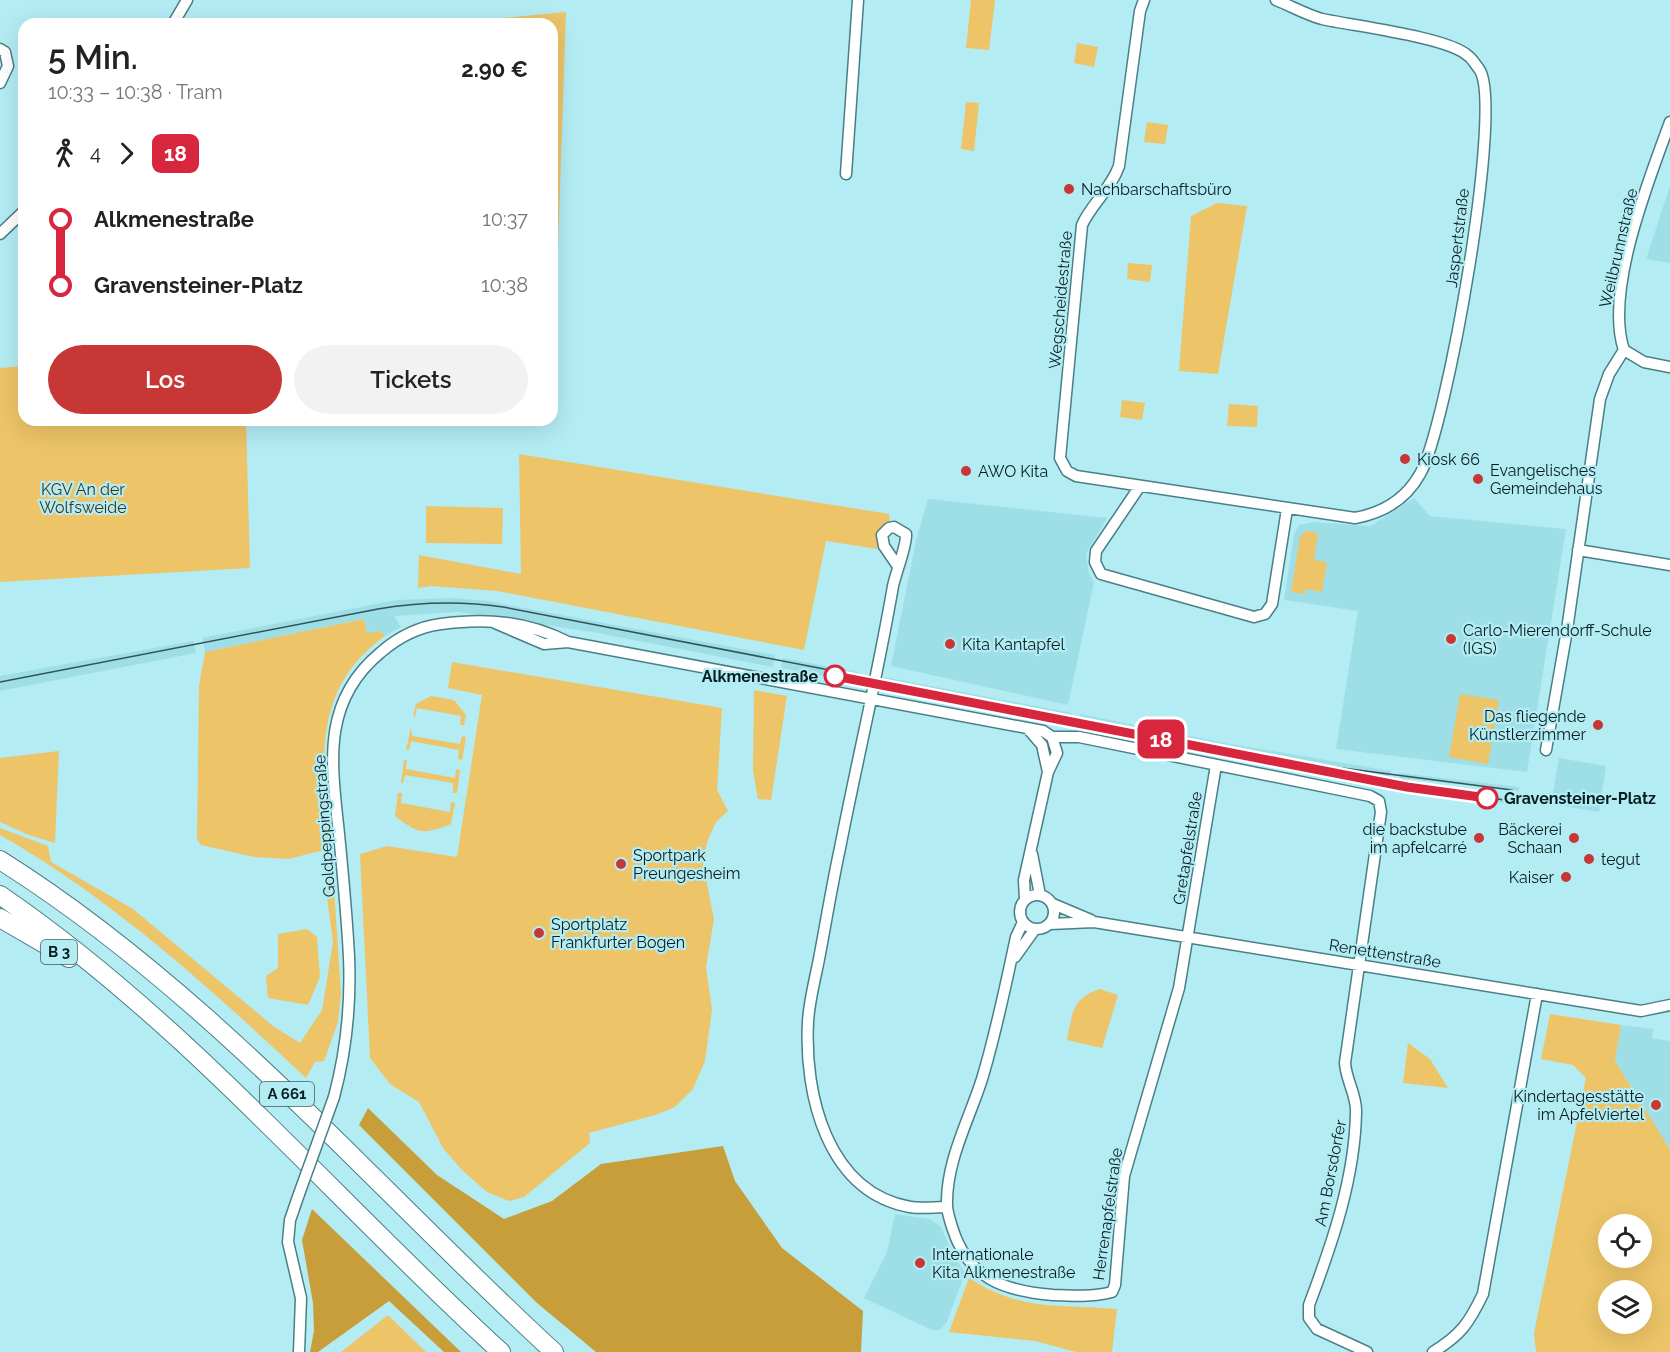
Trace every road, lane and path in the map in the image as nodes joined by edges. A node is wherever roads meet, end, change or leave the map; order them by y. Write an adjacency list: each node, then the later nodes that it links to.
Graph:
1 (187, 0): 5 (street)
2 (858, 0): 9 (street)
3 (1144, 0): 14 (street, Wegscheidestraße)
4 (1276, 0): 16 (street, Jaspertstraße)
5 (176, 18)
6 (0, 49): 7 (street)
7 (0, 83)
8 (1670, 122): 12 (street, Weilbrunnstraße)
9 (846, 174)
10 (18, 217): 11 (street)
11 (0, 234)
12 (1624, 350): 13 (street); 17 (street)
13 (1670, 367)
14 (1067, 471): 15 (street, Jaspertstraße)
15 (1140, 486): 16 (street, Jaspertstraße); 16 (street)
16 (1287, 510)
17 (1578, 550): 18 (street); 23 (street)
18 (1670, 564)
19 (897, 565): 20 (street)
20 (873, 699): 21 (street, Goldpeppingstraße); 43 (street); 44 (street, Goldpeppingstraße, bridge)
21 (1028, 729): 22 (street, Goldpeppingstraße); 25 (street)
22 (1053, 737): 24 (street, Goldpeppingstraße); 25 (street)
23 (1546, 750)
24 (1216, 765): 37 (street, Gretapfelstraße); 38 (street, Goldpeppingstraße)
25 (1048, 772): 26 (street)
26 (1031, 847): 29 (street); 30 (street)
27 (0, 860): 46 (highway, A 661)
28 (0, 895): 40 (highway, A 661)
29 (1040, 895): 30 (street); 31 (street)
30 (1025, 900): 33 (street)
31 (1053, 904): 34 (street, Renettenstraße); 35 (street)
32 (0, 918): 40 (highway, B 3)
33 (1023, 922): 36 (street); 39 (street, Herrenapfelstraße)
34 (1094, 922): 35 (street, Renettenstraße); 37 (street, Renettenstraße)
35 (1050, 924): 36 (street)
36 (1035, 929): 39 (street, Herrenapfelstraße)
37 (1188, 937): 38 (street, Renettenstraße); 43 (street, Herrenapfelstraße)
38 (1357, 964): 41 (street, Renettenstraße); 47 (street, Am Borsdorfer)
39 (1010, 965): 43 (street, Herrenapfelstraße)
40 (118, 985): 45 (highway, A 661)
41 (1537, 994): 42 (street, Renettenstraße); 48 (street)
42 (1670, 1005)
43 (947, 1207)
44 (299, 1352)
45 (501, 1352)
46 (554, 1352)
47 (1367, 1352)
48 (1433, 1352)

